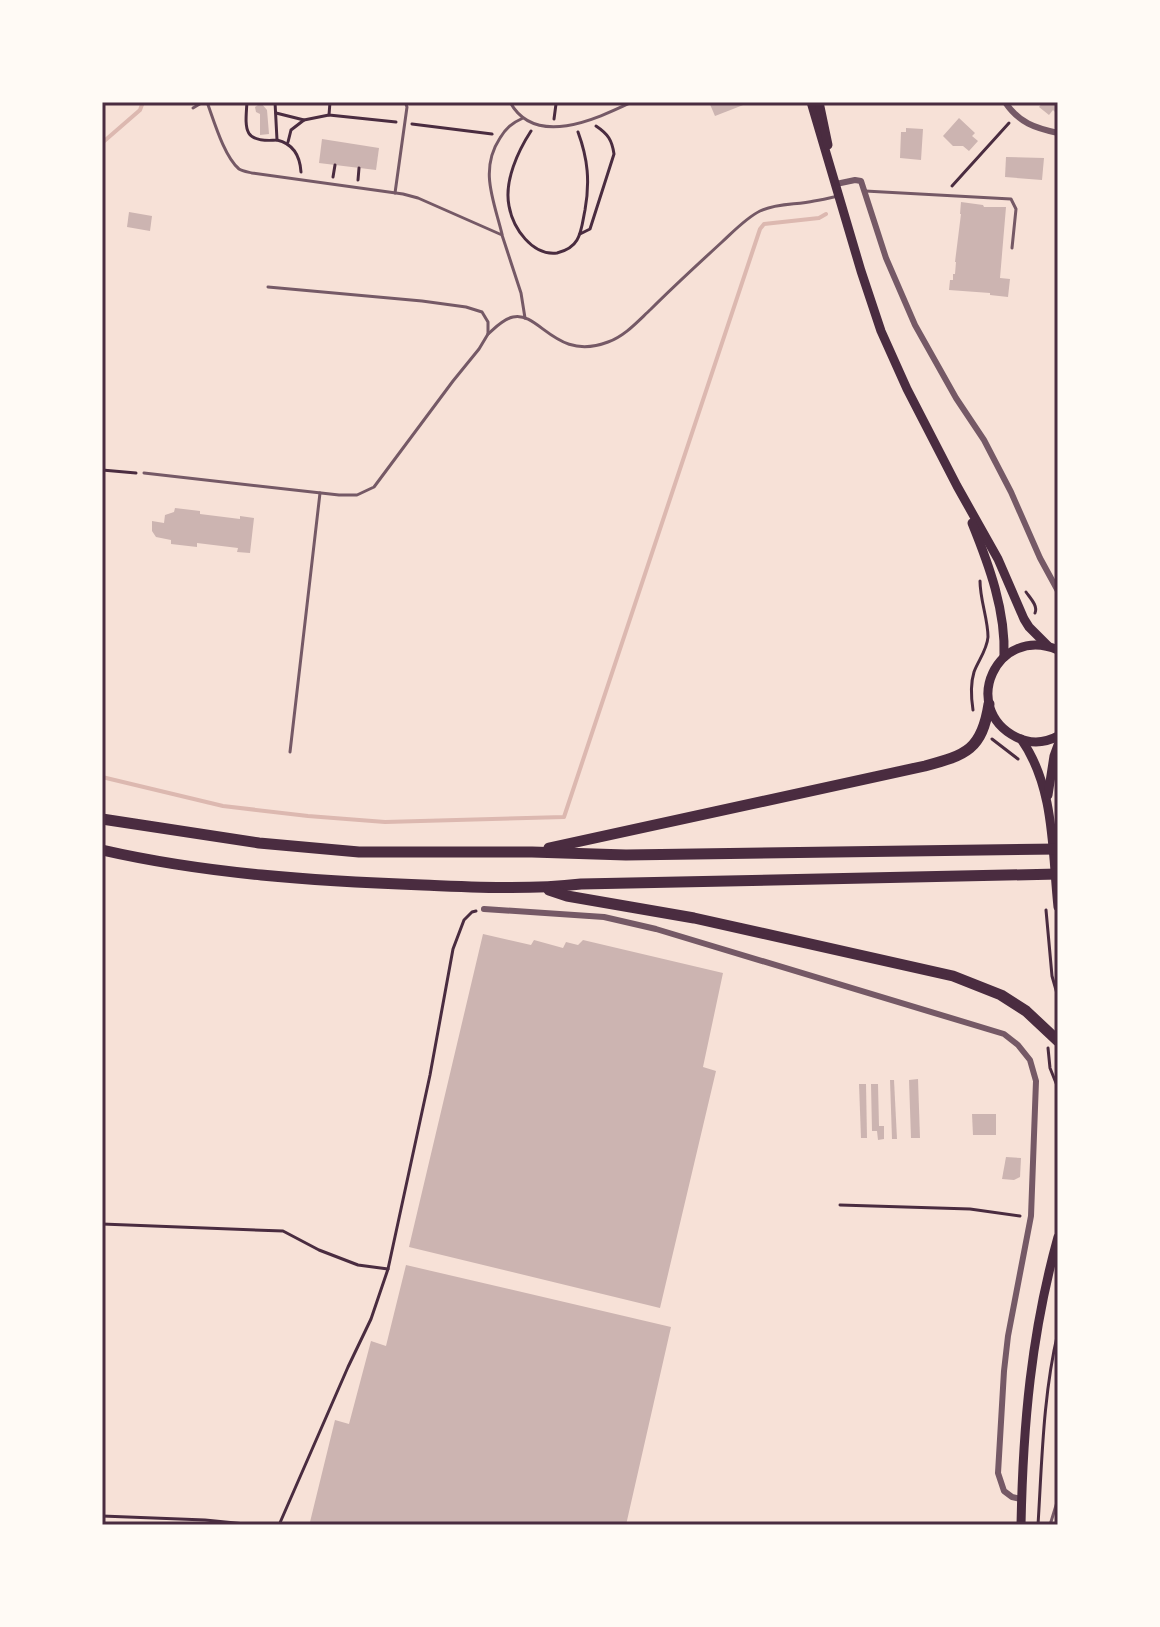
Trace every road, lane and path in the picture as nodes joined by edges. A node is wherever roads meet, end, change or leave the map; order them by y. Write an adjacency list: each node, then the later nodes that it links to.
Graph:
1 (205, 102): 11 (lane); 24 (lane)
2 (247, 102): 22 (path)
3 (275, 102): 12 (path)
4 (405, 102): 27 (lane)
5 (510, 102): 15 (lane)
6 (632, 102): 17 (lane)
7 (811, 102): 25 (main road)
8 (819, 102): 25 (main road)
9 (1005, 102): 14 (street)
10 (556, 104): 20 (path)
11 (193, 108)
12 (276, 113): 16 (path); 22 (path)
13 (329, 115): 16 (path)
14 (1017, 115): 21 (street); 28 (path)
15 (523, 118): 18 (lane); 31 (lane)
16 (304, 120): 23 (path)
17 (586, 121): 19 (lane); 30 (path)
18 (535, 124): 20 (lane); 30 (path)
19 (575, 124): 20 (lane); 30 (path)
20 (553, 127)
21 (1058, 133)
22 (277, 140): 23 (path)
23 (288, 142): 24 (path)
24 (300, 180): 27 (lane)
25 (836, 184): 26 (street); 29 (main road)
26 (865, 191): 28 (lane); 40 (street)
27 (395, 193): 31 (lane)
28 (944, 195): 32 (lane)
29 (839, 196): 34 (lane); 38 (main road)
30 (579, 234)
31 (502, 235): 34 (lane)
32 (1012, 248)
33 (268, 287): 35 (lane)
34 (525, 318): 35 (lane)
35 (488, 334): 39 (lane)
36 (102, 470): 37 (path)
37 (144, 473): 39 (lane)
38 (957, 486): 42 (main road); 43 (main road)
39 (320, 493): 50 (lane)
40 (1058, 591)
41 (988, 634): 45 (path)
42 (1053, 648): 43 (main road)
43 (1004, 657): 44 (main road)
44 (989, 704): 48 (main road); 56 (highway)
45 (974, 714)
46 (1058, 736): 48 (main road)
47 (991, 738): 51 (path)
48 (1021, 739): 52 (main road)
49 (1058, 745): 52 (main road)
50 (290, 752)
51 (1021, 763)
52 (1047, 803): 59 (main road)
53 (102, 819): 56 (highway)
54 (1058, 849): 56 (highway)
55 (102, 850): 58 (highway)
56 (532, 852)
57 (1058, 874): 58 (highway)
58 (544, 888): 63 (highway)
59 (1058, 907)
60 (484, 909): 66 (street); 69 (path)
61 (1047, 920): 62 (path)
62 (1058, 997)
63 (1056, 1038): 64 (path)
64 (1058, 1088)
65 (840, 1205): 66 (path)
66 (1031, 1216): 71 (street)
67 (102, 1224): 69 (path)
68 (1058, 1237): 71 (main road)
69 (388, 1269): 75 (path)
70 (1058, 1332): 77 (path)
71 (1021, 1499): 76 (main road)
72 (1058, 1499): 78 (lane)
73 (102, 1516): 74 (path)
74 (257, 1525)
75 (279, 1525)
76 (1021, 1525)
77 (1038, 1525)
78 (1050, 1525)

